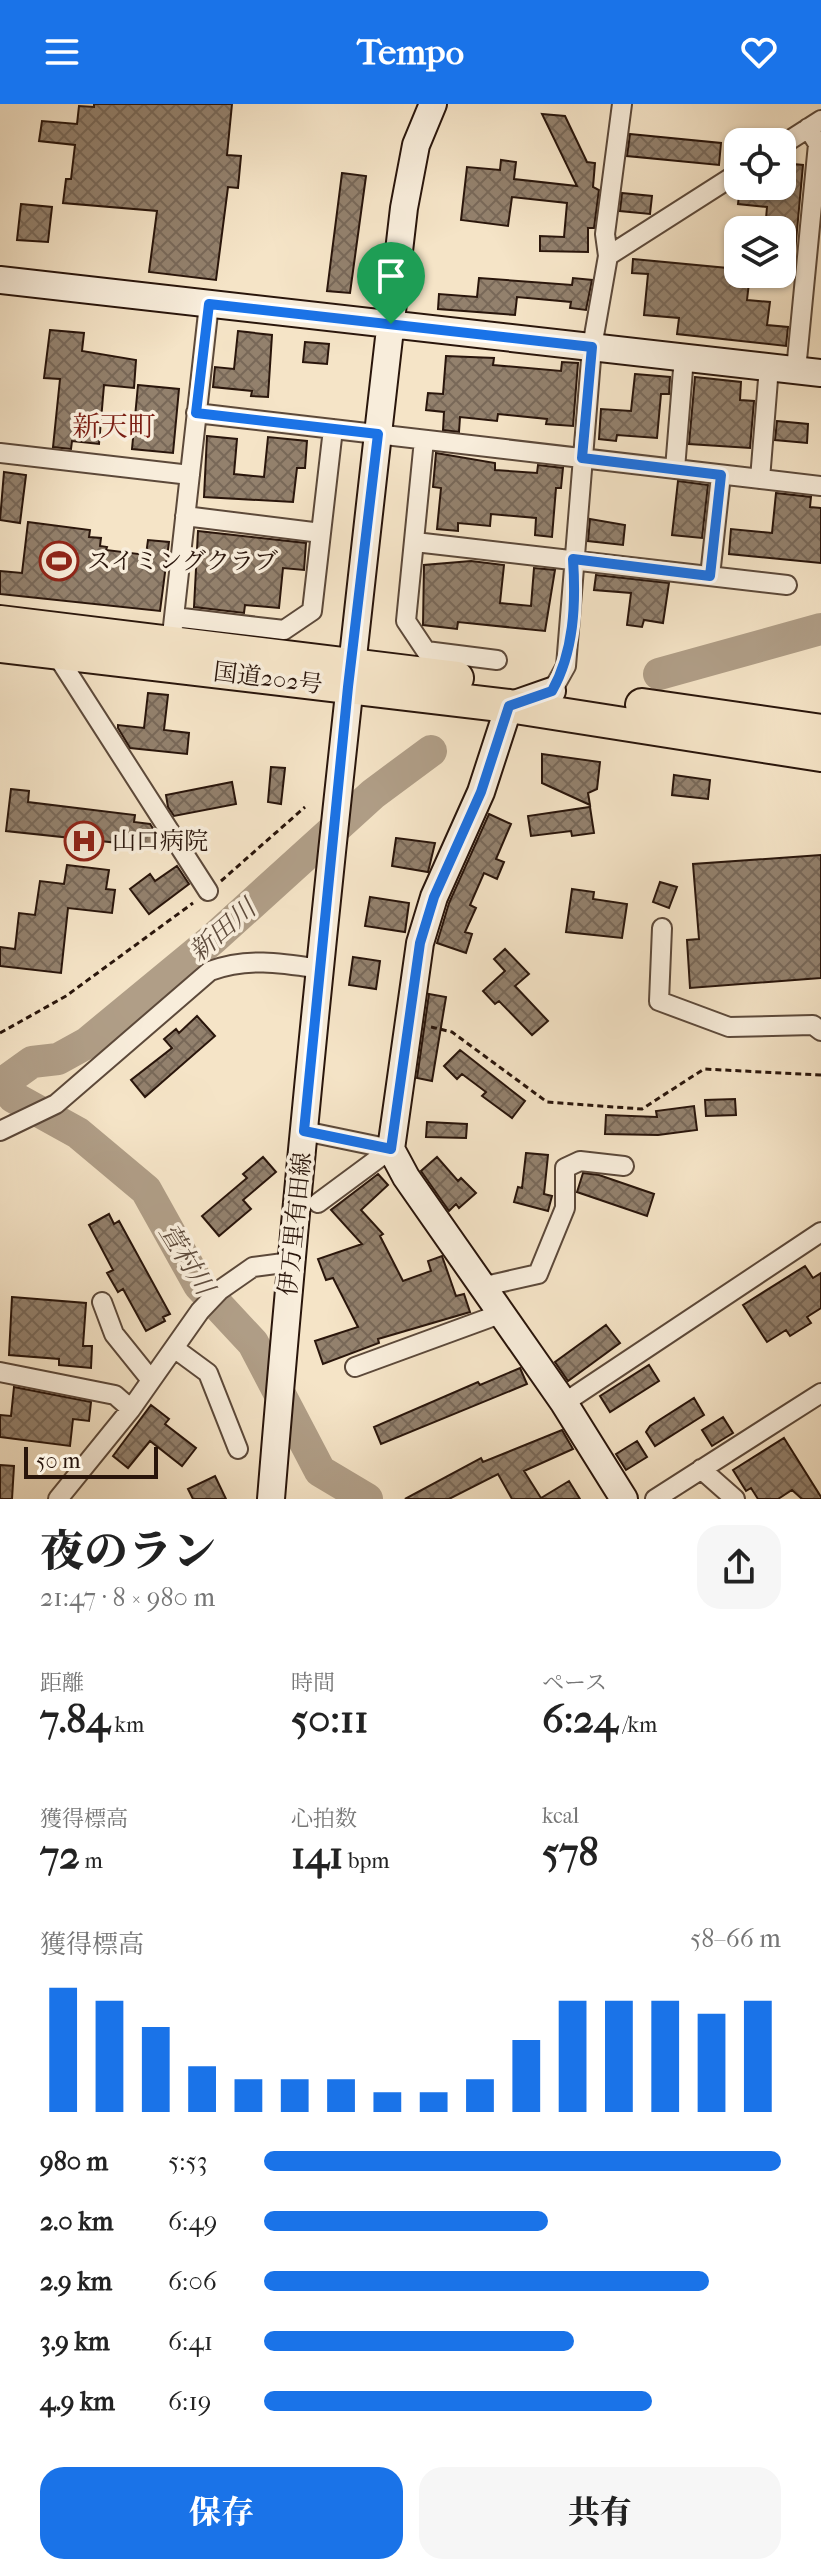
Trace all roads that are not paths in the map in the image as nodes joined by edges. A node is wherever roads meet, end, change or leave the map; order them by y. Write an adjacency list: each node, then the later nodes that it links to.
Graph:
1 (433, 104): 9 (street, 伊万里有田線)
2 (622, 104): 6 (street)
3 (814, 124): 4 (street); 13 (street)
4 (796, 136)
5 (724, 182): 6 (street)
6 (608, 256): 10 (street)
7 (0, 280): 8 (street)
8 (209, 304): 9 (street); 14 (street)
9 (391, 324): 10 (street); 16 (street, 伊万里有田線)
10 (592, 347): 11 (street); 19 (street)
11 (684, 357): 12 (street); 20 (street)
12 (769, 367): 13 (street); 23 (street)
13 (809, 371)
14 (196, 413): 15 (street); 21 (street)
15 (333, 429): 16 (street); 26 (street)
16 (378, 434): 17 (street); 36 (street, 伊万里有田線)
17 (424, 440): 19 (street); 27 (street)
18 (0, 453): 21 (street)
19 (582, 458): 20 (street); 28 (street)
20 (675, 469): 22 (street)
21 (190, 475): 25 (street)
22 (721, 475): 23 (street); 29 (street)
23 (760, 479): 24 (street)
24 (821, 486)
25 (185, 516): 26 (street); 32 (street)
26 (321, 533): 32 (street)
27 (415, 542): 28 (street); 35 (street)
28 (573, 559): 29 (street); 37 (street)
29 (710, 576): 30 (street)
30 (787, 585)
31 (0, 622): 33 (highway, 国道202号)
32 (172, 630): 33 (highway, 国道202号); 36 (highway, 国道202号)
33 (47, 640): 34 (highway, 国道202号); 36 (highway, 国道202号); 41 (street)
34 (0, 646)
35 (497, 660)
36 (349, 675): 37 (highway, 国道202号); 38 (highway, 国道202号); 43 (street, 伊万里有田線)
37 (552, 691): 38 (street); 39 (highway, 国道202号)
38 (509, 706): 40 (highway, 国道202号); 47 (street)
39 (821, 731)
40 (821, 755)
41 (208, 891)
42 (662, 928): 44 (street)
43 (321, 969): 45 (street); 46 (street, 伊万里有田線)
44 (821, 1031)
45 (0, 1131)
46 (304, 1131): 47 (street); 51 (street, 伊万里有田線)
47 (391, 1149): 49 (street); 52 (street)
48 (624, 1166): 52 (street)
49 (318, 1203)
50 (821, 1232): 60 (street)
51 (291, 1262): 55 (street); 65 (street, 伊万里有田線)
52 (481, 1287): 54 (street)
53 (102, 1302): 58 (street)
54 (500, 1314): 56 (street); 60 (street)
55 (174, 1348): 58 (street); 62 (street)
56 (355, 1367)
57 (0, 1372): 61 (street)
58 (151, 1380): 61 (street)
59 (821, 1393): 63 (street)
60 (564, 1403): 66 (street)
61 (131, 1409): 64 (street)
62 (238, 1449)
63 (701, 1469): 67 (street); 68 (street)
64 (58, 1499)
65 (271, 1499)
66 (624, 1499)
67 (655, 1499)
68 (735, 1499)

